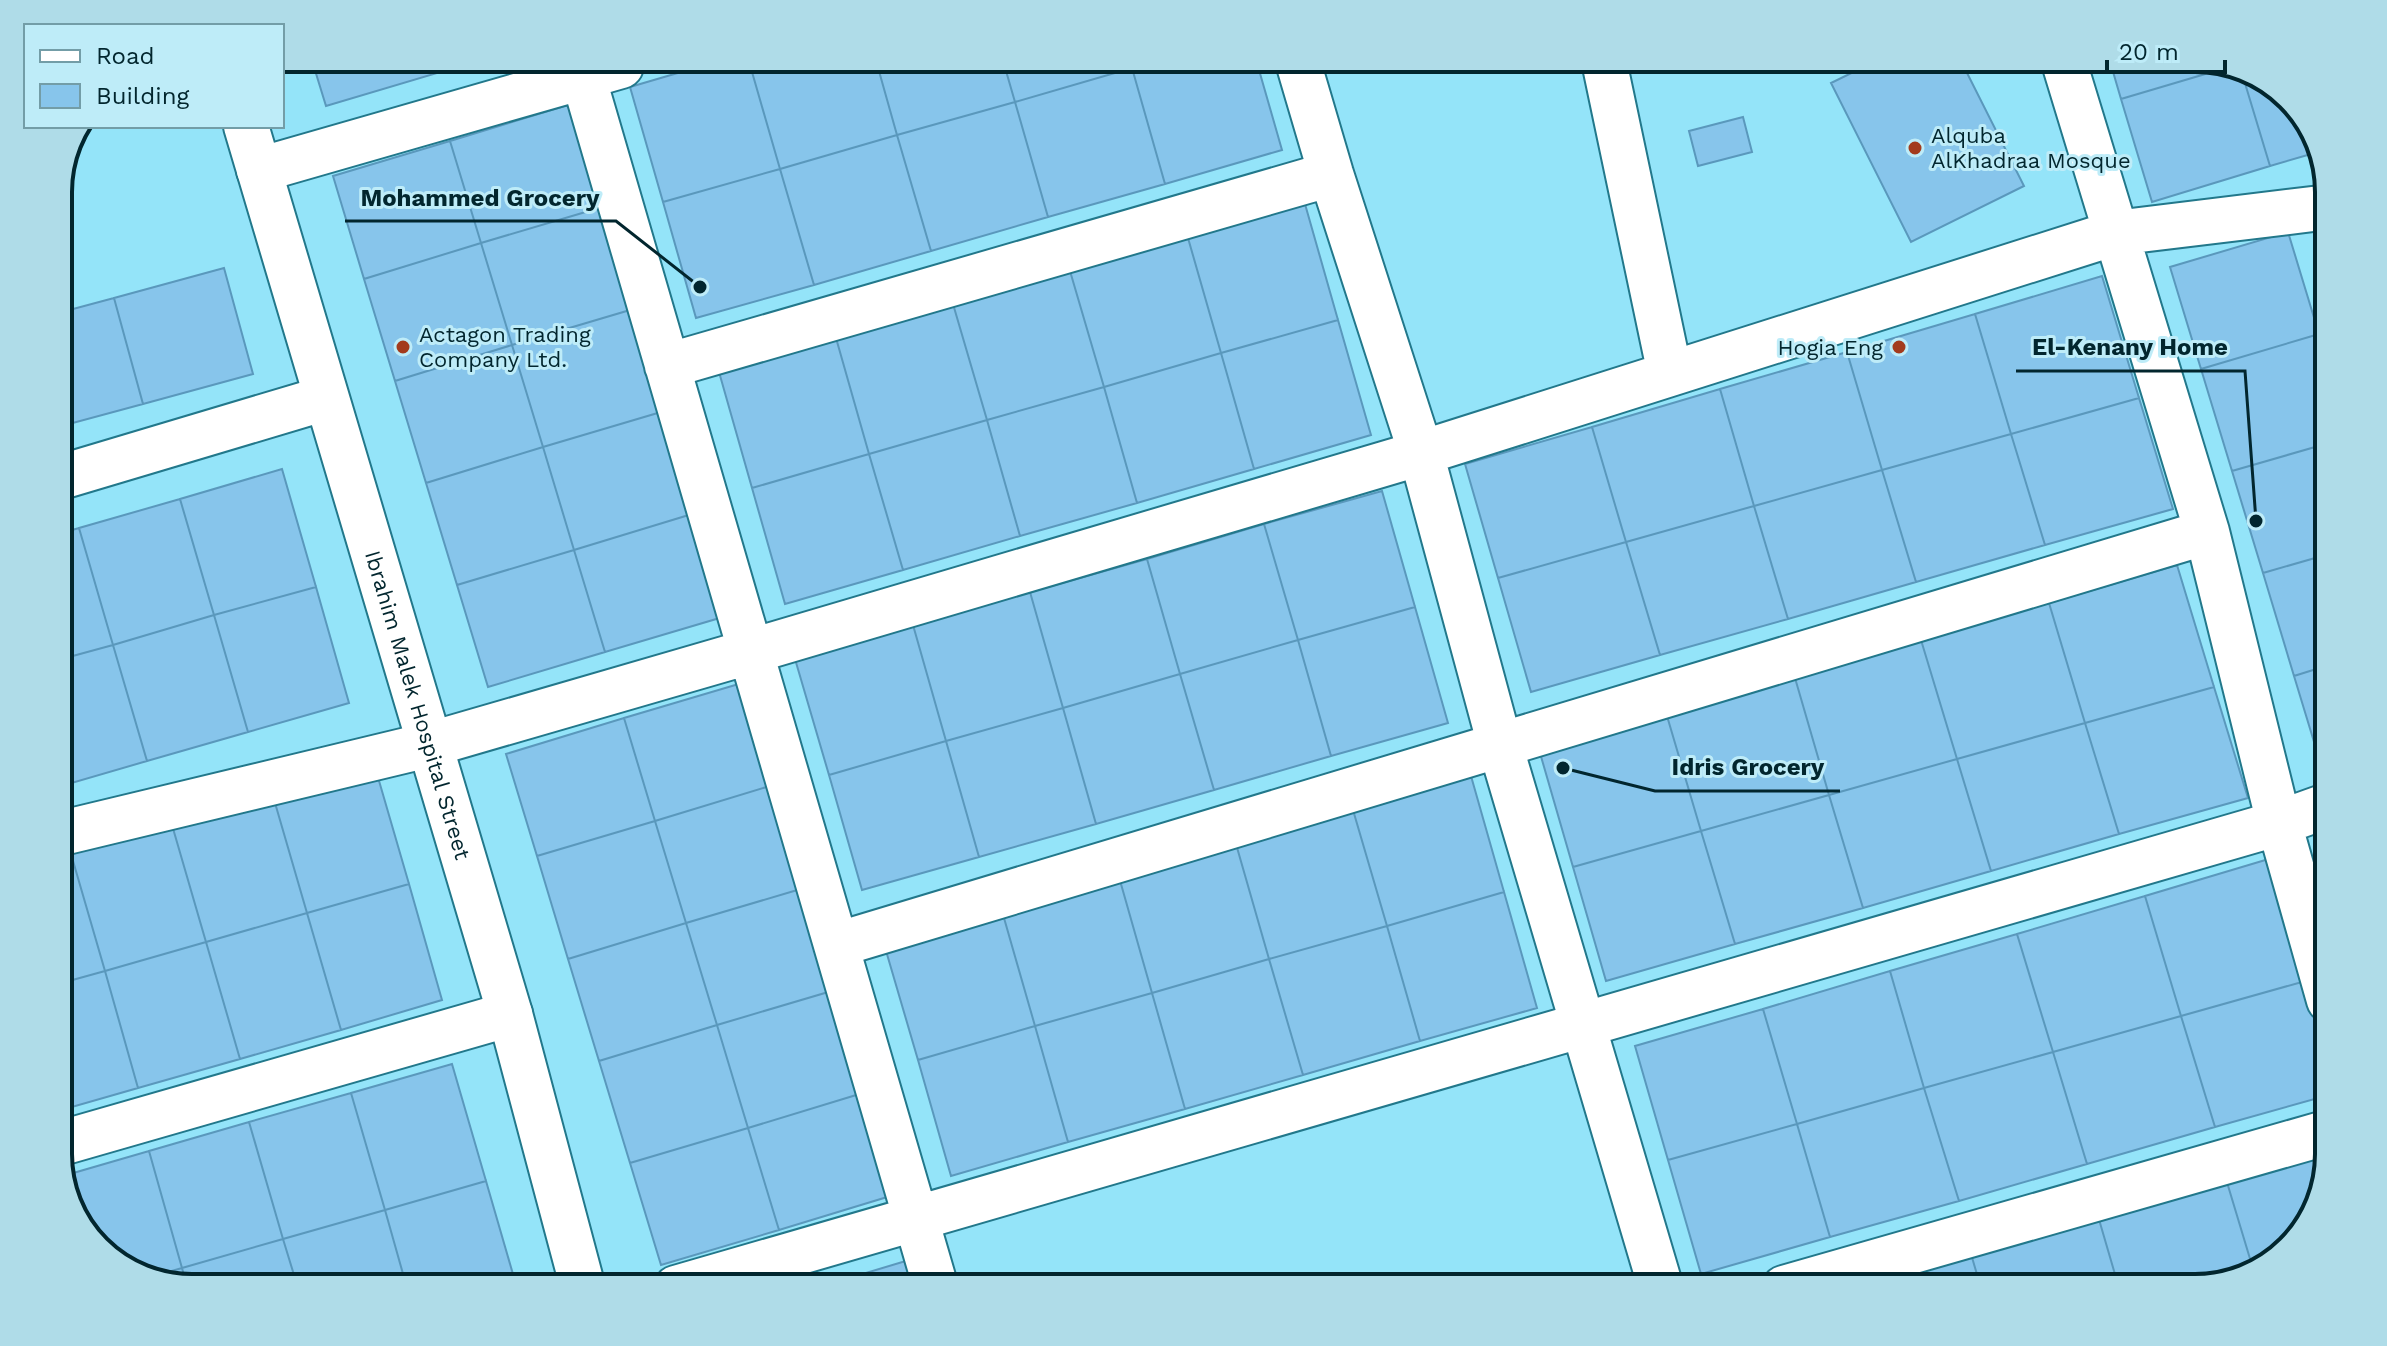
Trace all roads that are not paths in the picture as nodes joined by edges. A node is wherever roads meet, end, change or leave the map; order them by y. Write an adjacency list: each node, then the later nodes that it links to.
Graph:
1 (584, 72): 7 (street)
2 (595, 72): 11 (street)
3 (1301, 72): 8 (street)
4 (1606, 72): 12 (street)
5 (2067, 72): 10 (street)
6 (247, 128): 7 (street, Ibrahim Malek Hospital Street)
7 (259, 170): 13 (street, Ibrahim Malek Hospital Street)
8 (1331, 174): 11 (street); 14 (street)
9 (2315, 209): 10 (street)
10 (2115, 233): 12 (street); 16 (street)
11 (667, 366): 17 (street)
12 (1670, 374): 14 (street)
13 (326, 398): 15 (street); 18 (street, Ibrahim Malek Hospital Street)
14 (1421, 453): 17 (street); 19 (street)
15 (72, 474)
16 (2207, 532): 19 (street); 21 (street)
17 (752, 651): 18 (street); 23 (street)
18 (428, 745): 22 (street); 25 (street, Ibrahim Malek Hospital Street)
19 (1500, 745): 23 (street); 26 (street)
20 (2315, 810): 21 (street)
21 (2279, 823): 24 (street); 26 (street)
22 (72, 831)
23 (836, 945): 29 (street)
24 (2315, 950)
25 (510, 1014): 28 (street); 30 (street, Ibrahim Malek Hospital Street)
26 (1583, 1025): 29 (street); 33 (street)
27 (2315, 1136): 34 (street)
28 (72, 1140)
29 (916, 1219): 31 (street); 32 (street)
30 (579, 1274)
31 (725, 1274)
32 (932, 1274)
33 (1657, 1274)
34 (1833, 1274)

